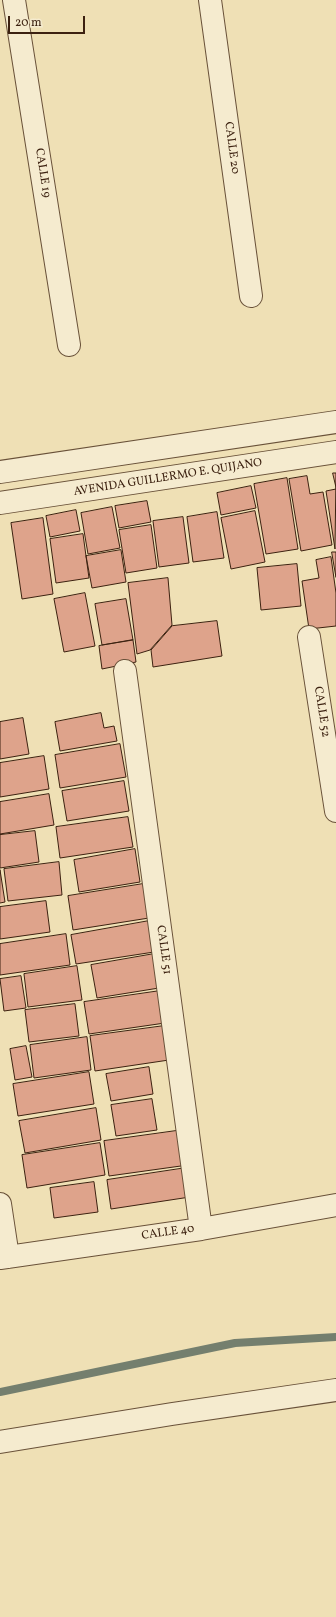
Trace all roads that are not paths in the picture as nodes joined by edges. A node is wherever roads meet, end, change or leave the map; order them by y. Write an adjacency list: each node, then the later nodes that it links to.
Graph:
1 (14, 0): 4 (street, CALLE 19)
2 (210, 0): 3 (street, CALLE 20)
3 (251, 296)
4 (69, 345)
5 (336, 422): 6 (street)
6 (242, 436): 8 (street); 9 (street)
7 (336, 452): 8 (street, AVENIDA GUILLERMO E. QUIJANO)
8 (246, 466): 10 (street, AVENIDA GUILLERMO E. QUIJANO)
9 (0, 472)
10 (0, 503)
11 (309, 637): 13 (street, CALLE 52)
12 (125, 671): 16 (street, CALLE 51)
13 (336, 811)
14 (0, 1204): 17 (street)
15 (336, 1204): 16 (street, CALLE 40)
16 (201, 1228): 17 (street, CALLE 40)
17 (4, 1258)
18 (336, 1390): 19 (street)
19 (0, 1442)

